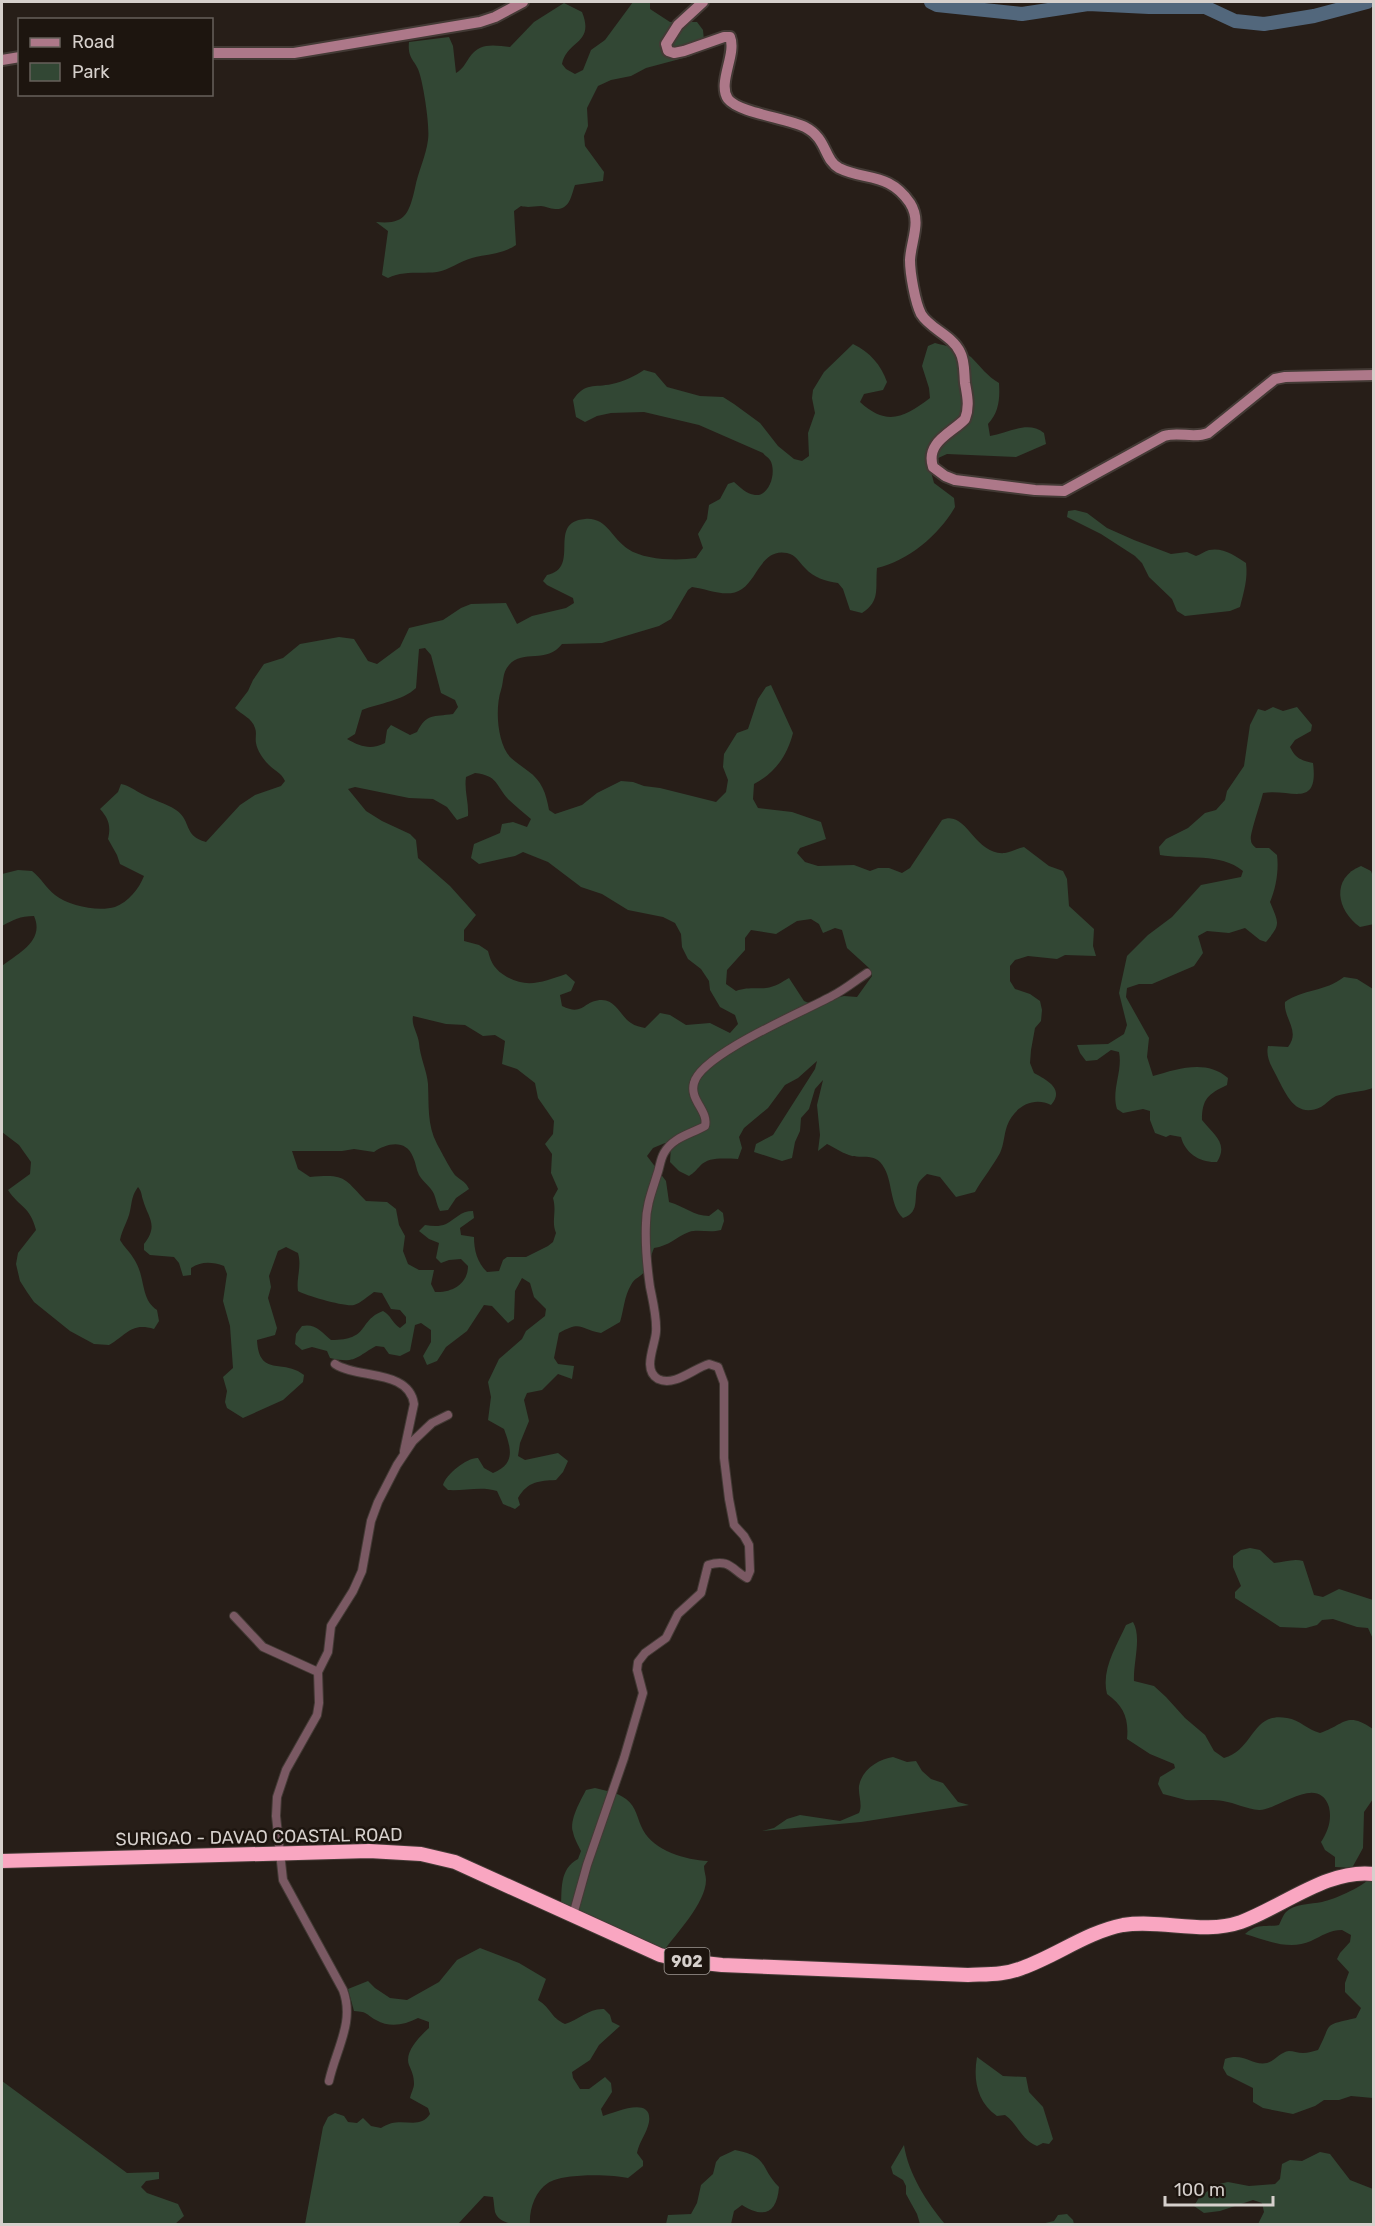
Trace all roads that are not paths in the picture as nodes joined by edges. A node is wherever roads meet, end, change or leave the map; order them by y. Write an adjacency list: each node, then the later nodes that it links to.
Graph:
1 (523, 2): 3 (street)
2 (703, 2): 6 (street)
3 (213, 53)
4 (18, 57): 5 (street)
5 (2, 60)
6 (1374, 375)
7 (867, 973): 16 (street)
8 (335, 1364): 10 (street)
9 (448, 1415): 10 (street)
10 (403, 1455): 12 (street)
11 (234, 1616): 12 (street)
12 (318, 1672): 13 (street)
13 (280, 1855): 14 (highway, SURIGAO - DAVAO COASTAL ROAD / 902); 16 (highway, SURIGAO - DAVAO COASTAL ROAD / 902); 17 (street)
14 (2, 1861)
15 (1374, 1874): 16 (highway, SURIGAO - DAVAO COASTAL ROAD / 902)
16 (573, 1915)
17 (329, 2081)

